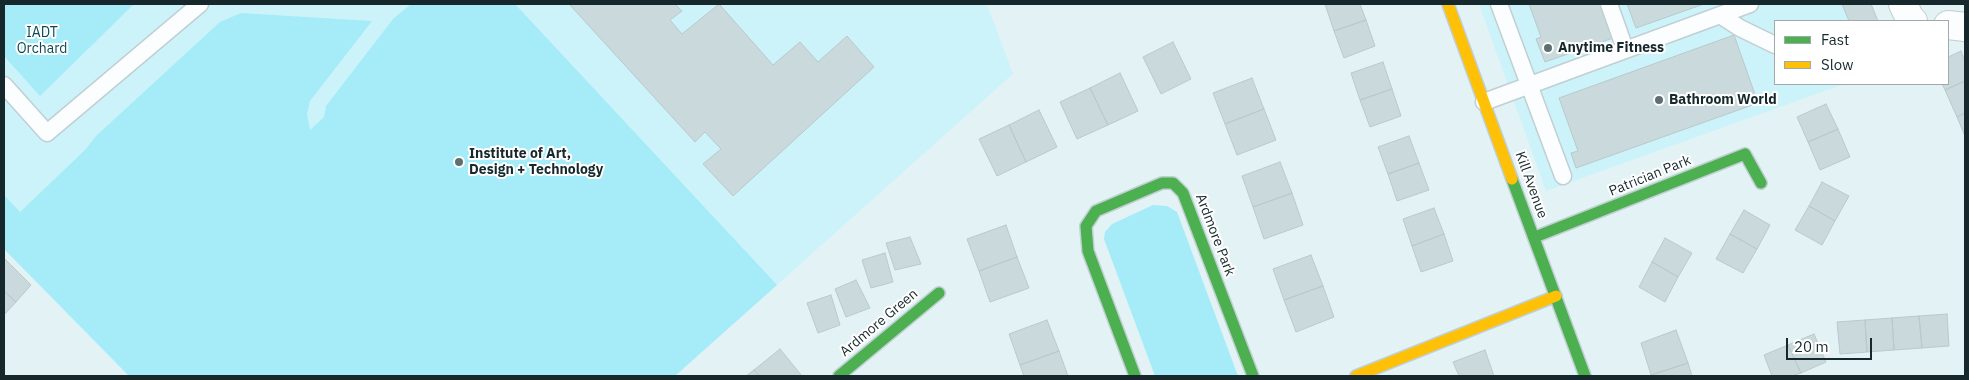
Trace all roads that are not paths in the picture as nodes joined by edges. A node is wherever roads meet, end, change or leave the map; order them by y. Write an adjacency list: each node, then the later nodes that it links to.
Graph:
1 (200, 4): 13 (lane)
2 (1448, 4): 15 (street, Kill Avenue)
3 (1499, 4): 14 (lane)
4 (1609, 4): 12 (lane)
5 (1750, 4): 7 (lane)
6 (1904, 4): 8 (street)
7 (1720, 15): 11 (lane); 12 (lane)
8 (1911, 20)
9 (1949, 25): 10 (street)
10 (1965, 27)
11 (1774, 44)
12 (1625, 49): 14 (lane)
13 (4, 85)
14 (1529, 86): 15 (lane); 16 (lane)
15 (1484, 102): 18 (street, Kill Avenue)
16 (1563, 176)
17 (1761, 183): 18 (street, Patrician Park)
18 (1535, 237): 20 (street, Kill Avenue)
19 (939, 293): 21 (street, Ardmore Green)
20 (1556, 296): 24 (street); 25 (street, Kill Avenue)
21 (839, 376)
22 (1135, 376): 23 (street, Ardmore Park)
23 (1253, 376)
24 (1356, 376)
25 (1584, 376)

